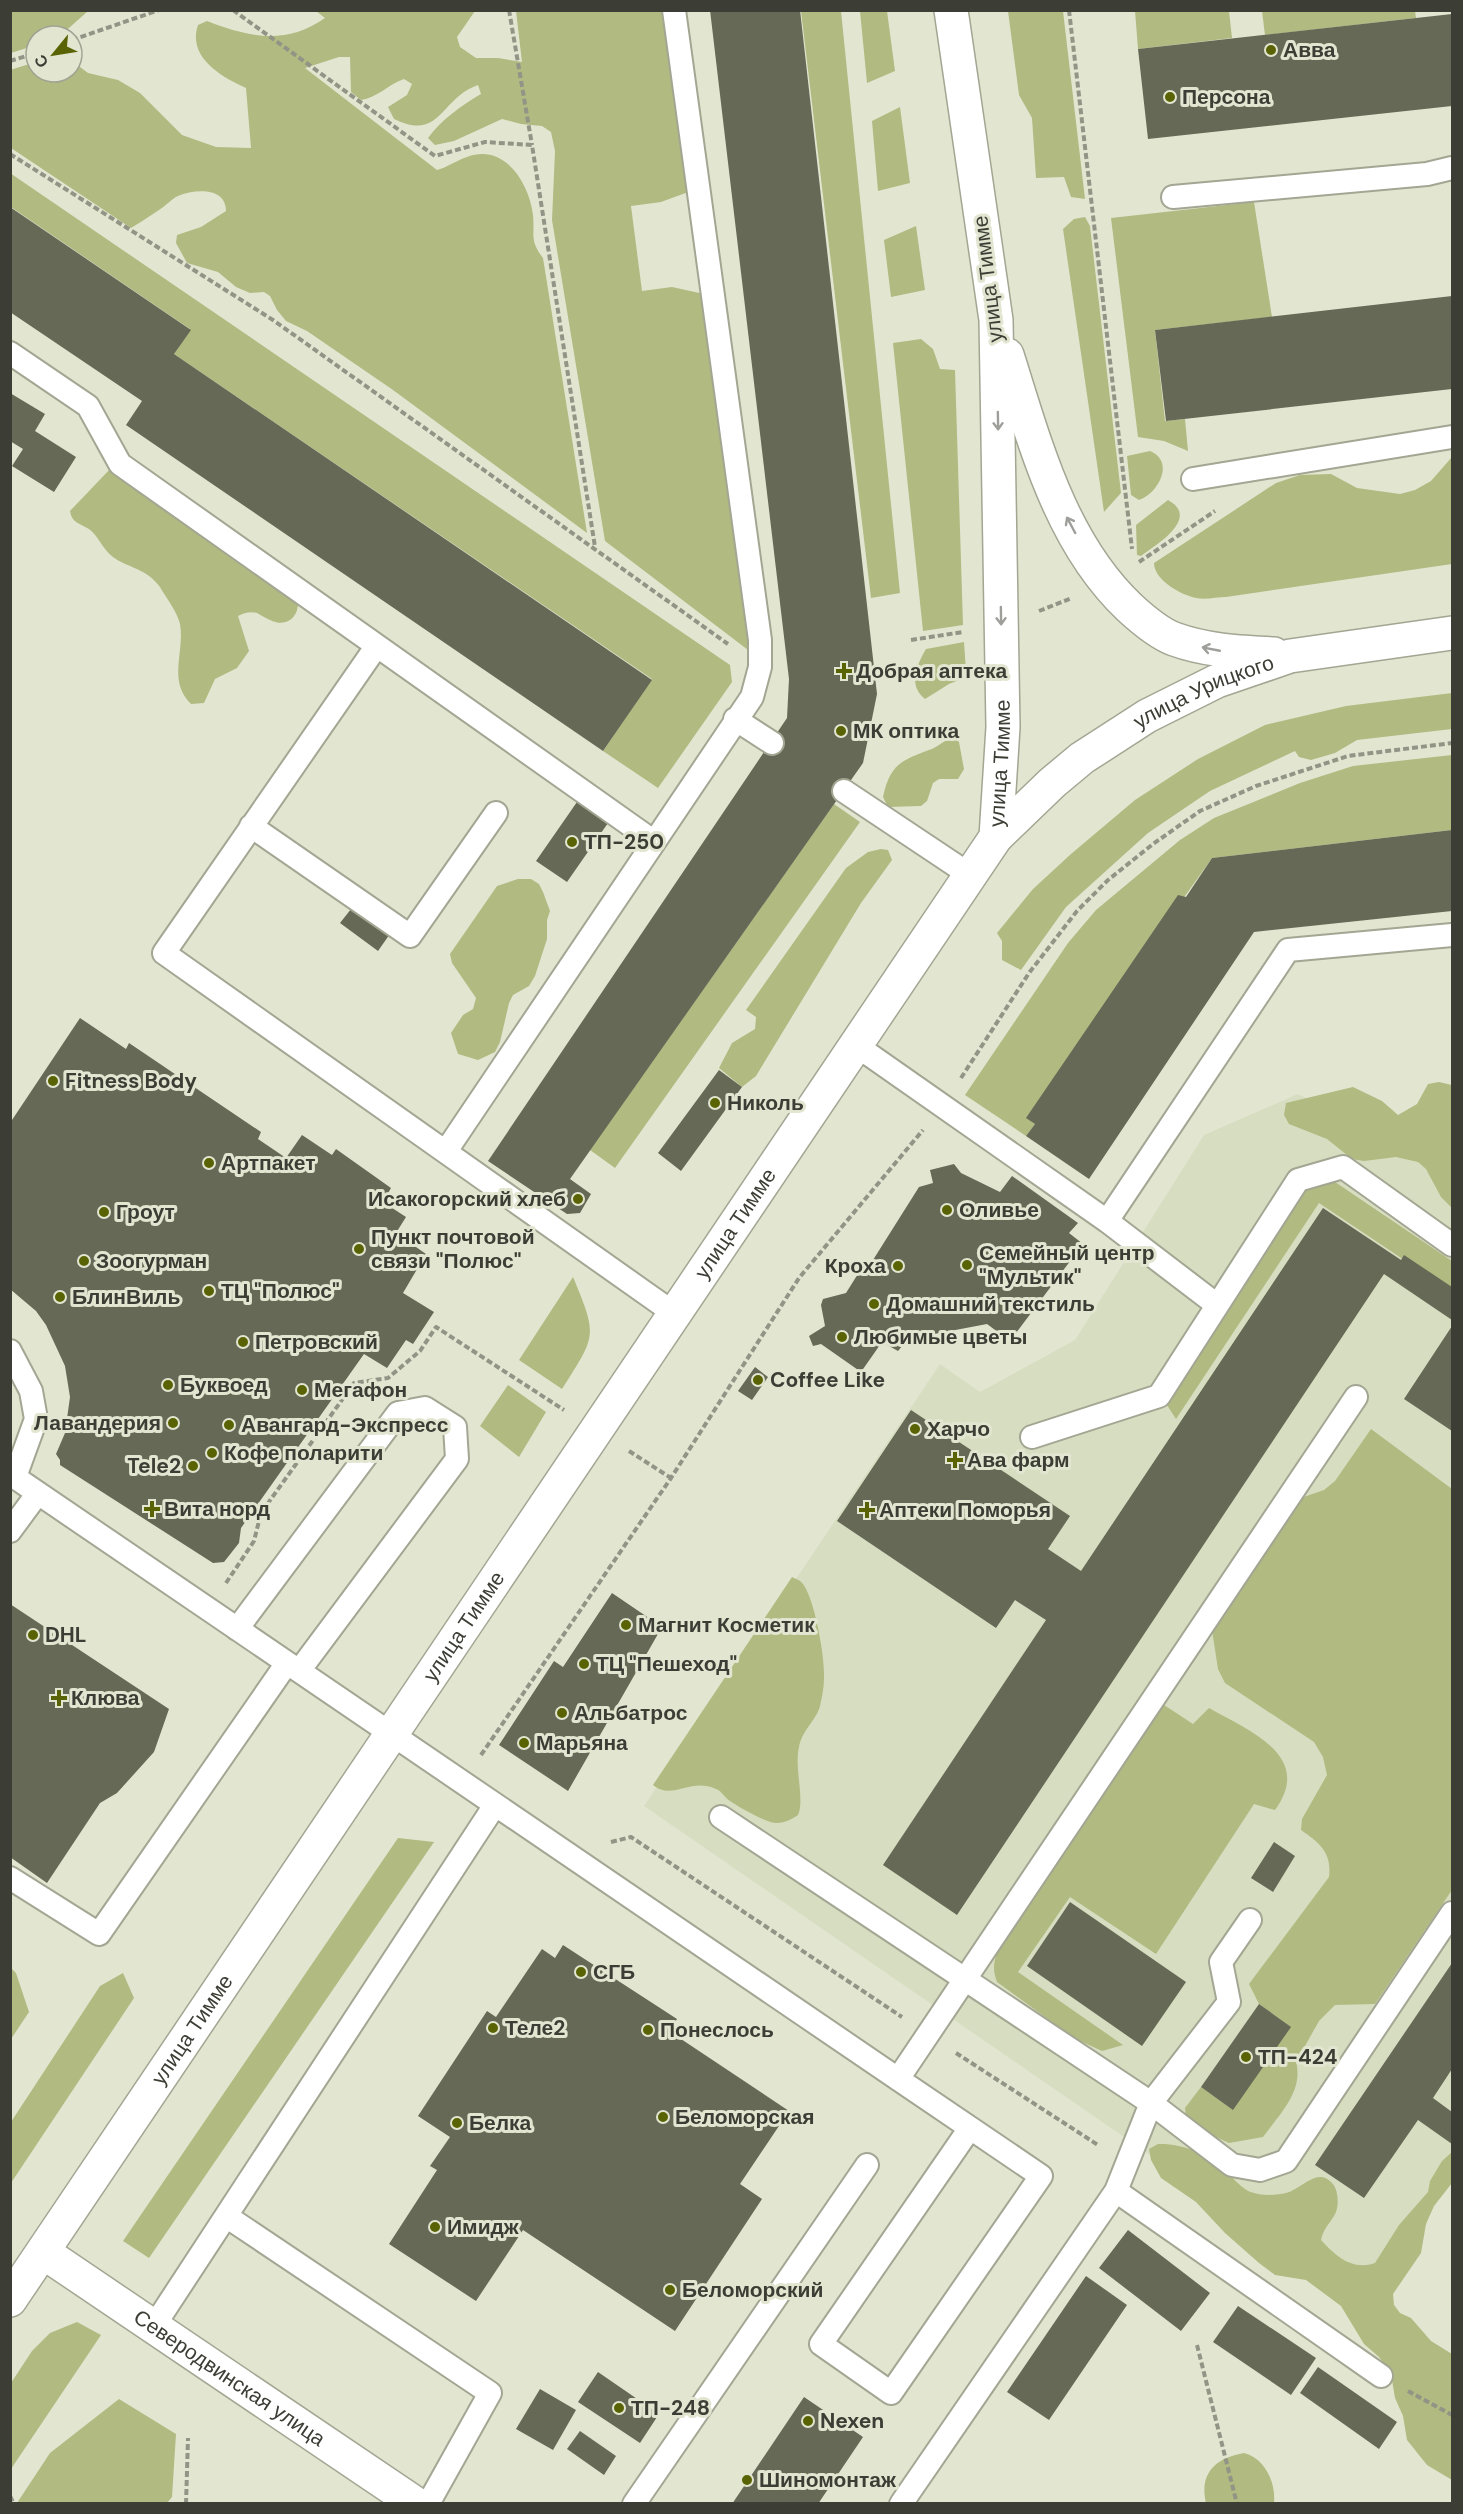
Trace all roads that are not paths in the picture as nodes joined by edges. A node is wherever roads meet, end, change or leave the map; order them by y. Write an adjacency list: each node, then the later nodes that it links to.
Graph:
1 (674, 10): 12 (lane)
2 (951, 10): 5 (main road, улица Тимме)
3 (1452, 168): 4 (lane)
4 (1173, 197)
5 (996, 320): 11 (main road, one-way to 5); 17 (main road, улица Тимме, one-way to 17)
6 (10, 353): 10 (lane)
7 (1452, 437): 8 (lane)
8 (1192, 479)
9 (1452, 633): 11 (main road, улица Урицкого)
10 (376, 647): 16 (lane); 18 (lane)
11 (1290, 656): 17 (main road, улица Урицкого)
12 (735, 719): 13 (lane); 18 (lane)
13 (772, 744)
14 (844, 791): 19 (lane)
15 (496, 813): 16 (lane)
16 (252, 826): 22 (lane)
17 (996, 837): 19 (main road, улица Тимме)
18 (653, 841): 22 (lane)
19 (970, 875): 21 (main road, улица Тимме)
20 (1452, 935): 23 (lane)
21 (857, 1046): 23 (lane); 26 (main road, улица Тимме)
22 (446, 1151): 26 (lane)
23 (1107, 1221): 25 (lane)
24 (1452, 1245): 25 (lane)
25 (1217, 1305): 29 (lane)
26 (675, 1314): 35 (main road, улица Тимме)
27 (10, 1351): 30 (lane)
28 (1356, 1397): 41 (lane)
29 (1032, 1437)
30 (13, 1476): 31 (lane)
31 (38, 1493): 32 (lane); 33 (lane)
32 (10, 1531)
33 (237, 1629): 34 (lane); 34 (lane)
34 (293, 1667): 35 (lane); 38 (lane)
35 (391, 1735): 36 (lane); 48 (main road, улица Тимме)
36 (487, 1799): 42 (lane); 47 (lane)
37 (721, 1817): 41 (lane)
38 (10, 1878)
39 (1452, 1912): 43 (lane)
40 (1250, 1920): 43 (lane)
41 (965, 1980): 42 (lane); 43 (lane)
42 (898, 2079): 44 (lane)
43 (1151, 2103): 46 (lane)
44 (970, 2128): 44 (lane)
45 (867, 2165): 53 (lane)
46 (1116, 2191): 51 (lane); 54 (lane)
47 (226, 2216): 50 (lane); 52 (lane)
48 (43, 2252): 49 (main road, улица Тимме); 50 (main road, Северодвинская улица)
49 (10, 2300)
50 (154, 2326): 52 (main road, Северодвинская улица)
51 (1381, 2376)
52 (417, 2503)
53 (634, 2504)
54 (901, 2504)

